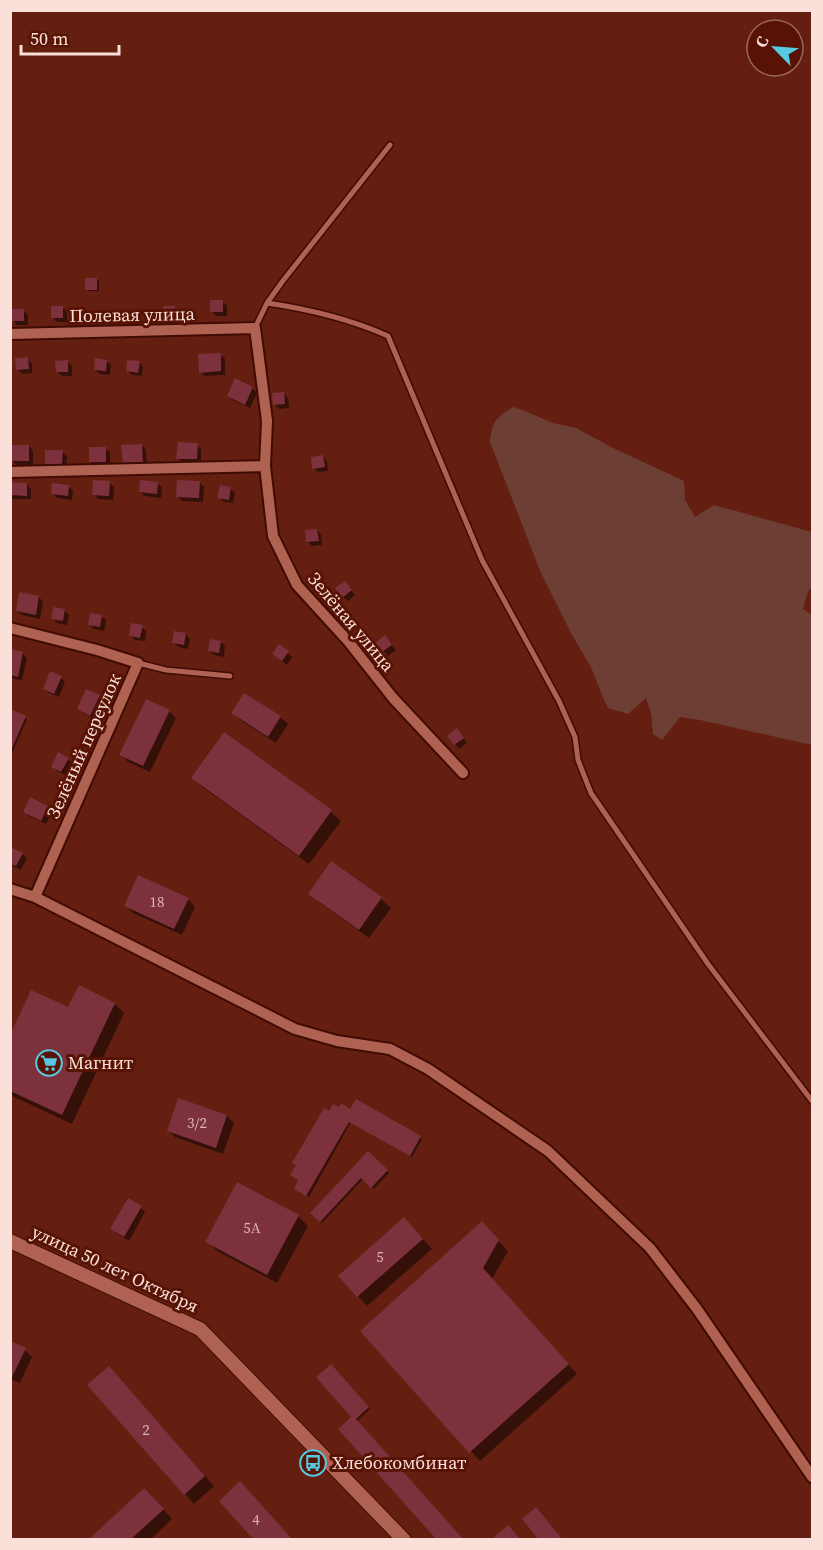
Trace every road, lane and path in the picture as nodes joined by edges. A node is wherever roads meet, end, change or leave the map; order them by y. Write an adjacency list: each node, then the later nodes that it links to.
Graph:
1 (390, 145): 2 (lane)
2 (267, 303): 3 (lane); 13 (lane)
3 (255, 328): 4 (street, Полевая улица); 5 (street, Зелёная улица)
4 (10, 334)
5 (265, 466): 6 (street); 10 (street, Зелёная улица)
6 (10, 472)
7 (10, 627): 8 (street, Зелёный переулок)
8 (138, 663): 9 (lane); 12 (street, Зелёный переулок)
9 (230, 676)
10 (463, 772)
11 (10, 889): 12 (street)
12 (35, 897): 15 (street)
13 (813, 1101)
14 (10, 1241): 16 (street, улица 50 лет Октября)
15 (813, 1477)
16 (404, 1539)

